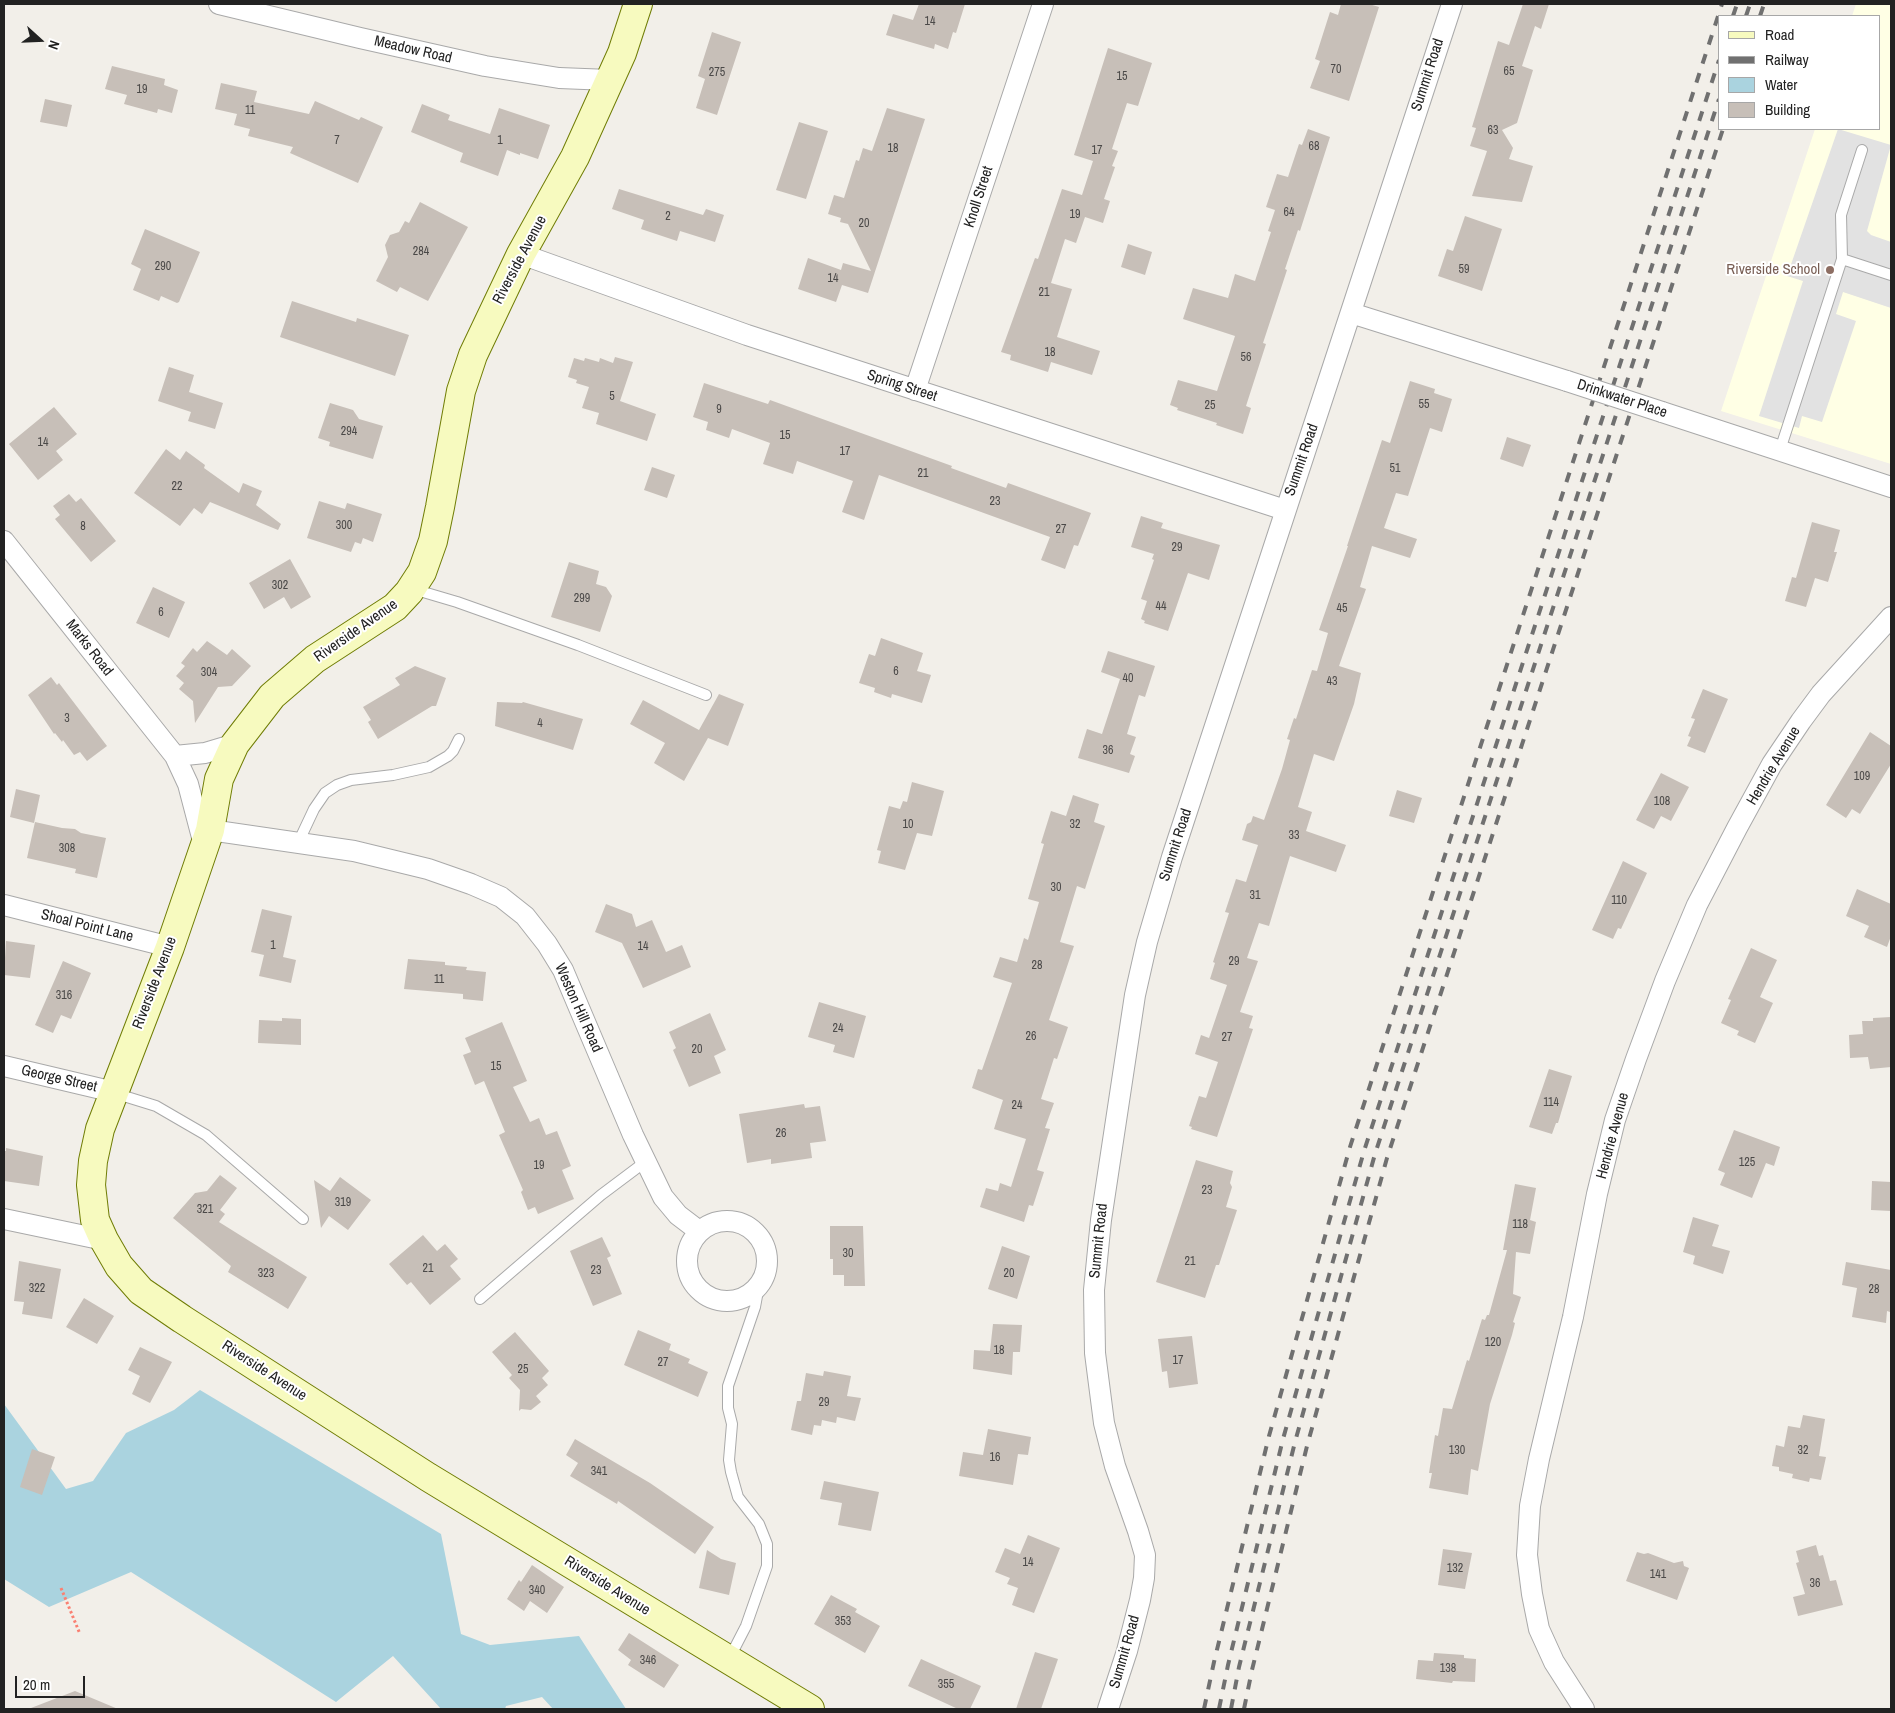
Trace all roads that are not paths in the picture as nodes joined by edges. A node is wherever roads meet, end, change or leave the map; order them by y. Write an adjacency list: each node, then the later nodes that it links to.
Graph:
1 (219, 4): 5 (street, Meadow Road)
2 (638, 4): 5 (street, Riverside Avenue)
3 (1043, 4): 11 (street, Knoll Street)
4 (1452, 4): 10 (street, Summit Road)
5 (610, 80): 7 (street, Riverside Avenue)
6 (1862, 150): 8 (lane)
7 (521, 254): 11 (street, Spring Street); 16 (street, Riverside Avenue)
8 (1842, 258): 9 (lane); 12 (lane)
9 (1891, 274)
10 (1351, 313): 12 (street, Drinkwater Place, bridge); 14 (street, Summit Road)
11 (914, 390): 14 (street, Spring Street)
12 (1780, 450): 13 (street, Drinkwater Place)
13 (1891, 487)
14 (1285, 510): 37 (street, Summit Road)
15 (4, 541): 21 (street, Marks Road)
16 (412, 589): 18 (lane); 20 (street, Riverside Avenue)
17 (1891, 617): 38 (street, Hendrie Avenue)
18 (706, 695)
19 (459, 739): 23 (lane)
20 (235, 744): 21 (street); 22 (street, Riverside Avenue)
21 (175, 756): 22 (street, Marks Road)
22 (207, 838): 23 (street, Weston Hill Road); 25 (street, Riverside Avenue)
23 (298, 843): 28 (street, Weston Hill Road)
24 (4, 904): 25 (street, Shoal Point Lane)
25 (170, 947): 27 (street, Riverside Avenue)
26 (4, 1066): 27 (street, George Street)
27 (114, 1092): 30 (lane); 32 (street, Riverside Avenue)
28 (645, 1162): 31 (street, Weston Hill Road); 34 (lane)
29 (4, 1219): 32 (street)
30 (303, 1219)
31 (699, 1231): 33 (street); 33 (street)
32 (104, 1240): 35 (street, Riverside Avenue)
33 (760, 1286): 35 (lane)
34 (480, 1299)
35 (728, 1660): 36 (street, Riverside Avenue)
36 (810, 1709)
37 (1108, 1709)
38 (1584, 1709)

